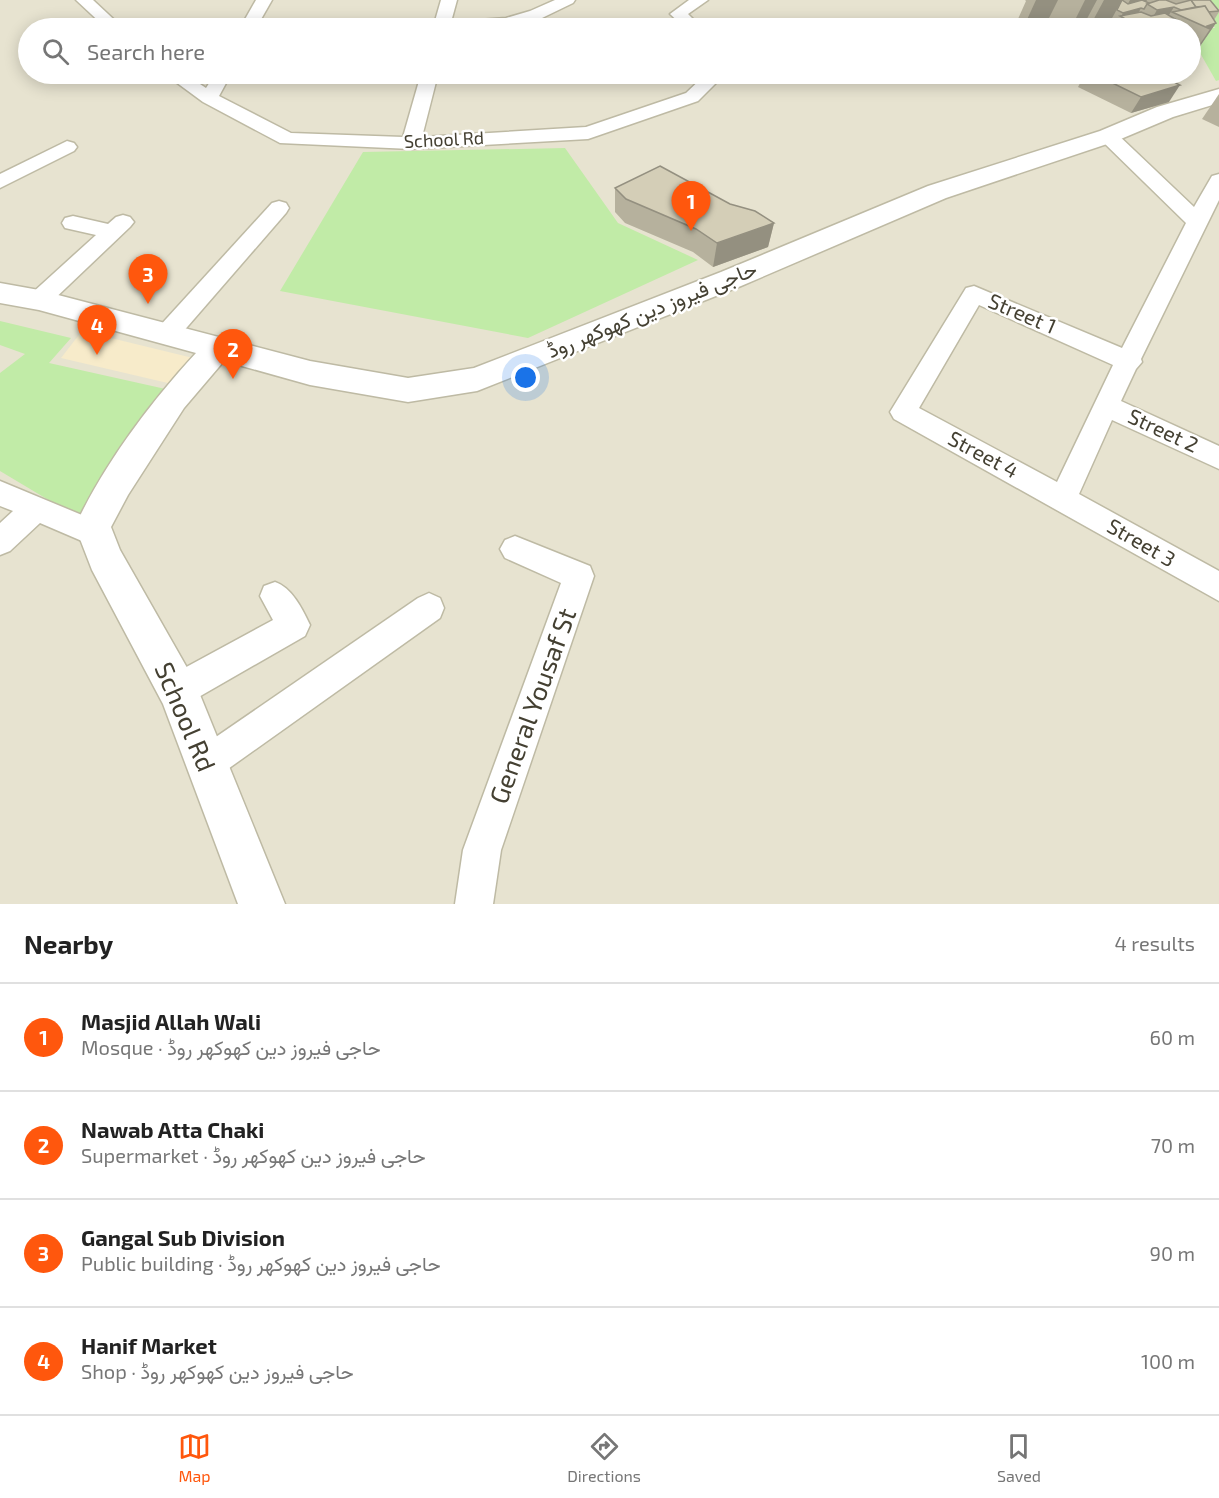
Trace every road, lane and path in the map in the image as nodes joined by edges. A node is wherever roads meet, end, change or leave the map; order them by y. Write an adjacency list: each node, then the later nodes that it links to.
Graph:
1 (84, 0): 6 (street)
2 (264, 0): 7 (street)
3 (449, 0): 8 (street)
4 (567, 0): 9 (street)
5 (700, 0): 10 (street)
6 (104, 18)
7 (254, 18)
8 (444, 18)
9 (531, 18)
10 (683, 18)
11 (188, 84): 16 (street, School Rd)
12 (217, 84): 16 (street)
13 (426, 84): 18 (street)
14 (706, 84): 18 (street, School Rd)
15 (1219, 96): 17 (street, حاجی فیروز دین کھوکھر روڈ)
16 (209, 99): 18 (street, School Rd)
17 (1108, 136): 23 (street); 28 (street, حاجی فیروز دین کھوکھر روڈ)
18 (411, 143)
19 (67, 147): 21 (street)
20 (1219, 180): 23 (street)
21 (0, 182)
22 (279, 208): 27 (street)
23 (1197, 222): 29 (street)
24 (73, 223): 26 (street)
25 (0, 293): 26 (street, حاجی فیروز دین کھوکھر روڈ)
26 (39, 300): 27 (street, حاجی فیروز دین کھوکھر روڈ)
27 (166, 335): 28 (street, حاجی فیروز دین کھوکھر روڈ)
28 (218, 348): 36 (street)
29 (1130, 362): 30 (street); 31 (street, Street 1)
30 (1107, 405): 32 (street, Street 2); 34 (street)
31 (903, 412): 34 (street, Street 4)
32 (1219, 458)
33 (0, 493): 35 (street)
34 (1063, 499): 39 (street, Street 3)
35 (36, 508): 36 (street); 37 (street)
36 (96, 534): 42 (street, School Rd)
37 (0, 542)
38 (515, 549): 45 (street, General Yousaf St)
39 (1219, 587)
40 (275, 596): 42 (street)
41 (429, 608): 43 (street)
42 (177, 690): 43 (street, School Rd)
43 (206, 764): 44 (street, School Rd)
44 (262, 904)
45 (474, 904)

